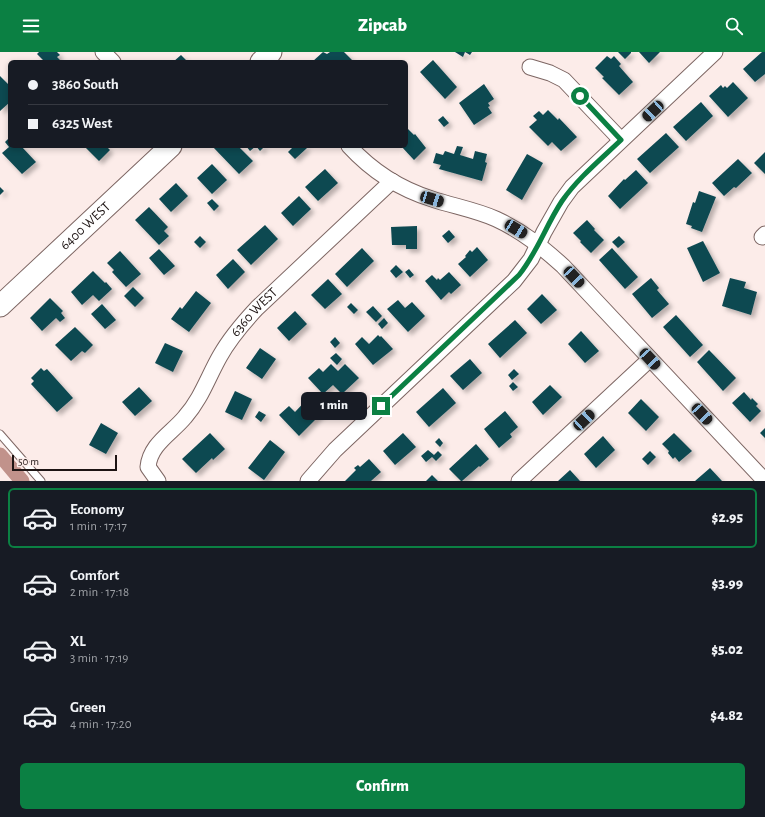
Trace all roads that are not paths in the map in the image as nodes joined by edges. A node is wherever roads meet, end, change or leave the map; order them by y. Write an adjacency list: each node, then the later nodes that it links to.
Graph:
1 (103, 52): 3 (street)
2 (715, 52): 5 (street)
3 (111, 60)
4 (530, 67): 5 (street)
5 (621, 140): 9 (street)
6 (169, 148): 10 (street, 6400 WEST)
7 (351, 148): 8 (street)
8 (392, 181): 9 (street); 14 (street, 6360 WEST)
9 (538, 244): 11 (street); 15 (street)
10 (0, 306)
11 (650, 359): 16 (street); 17 (street)
12 (0, 434): 13 (lane)
13 (41, 481)
14 (158, 481)
15 (308, 481)
16 (519, 481)
17 (764, 481)

